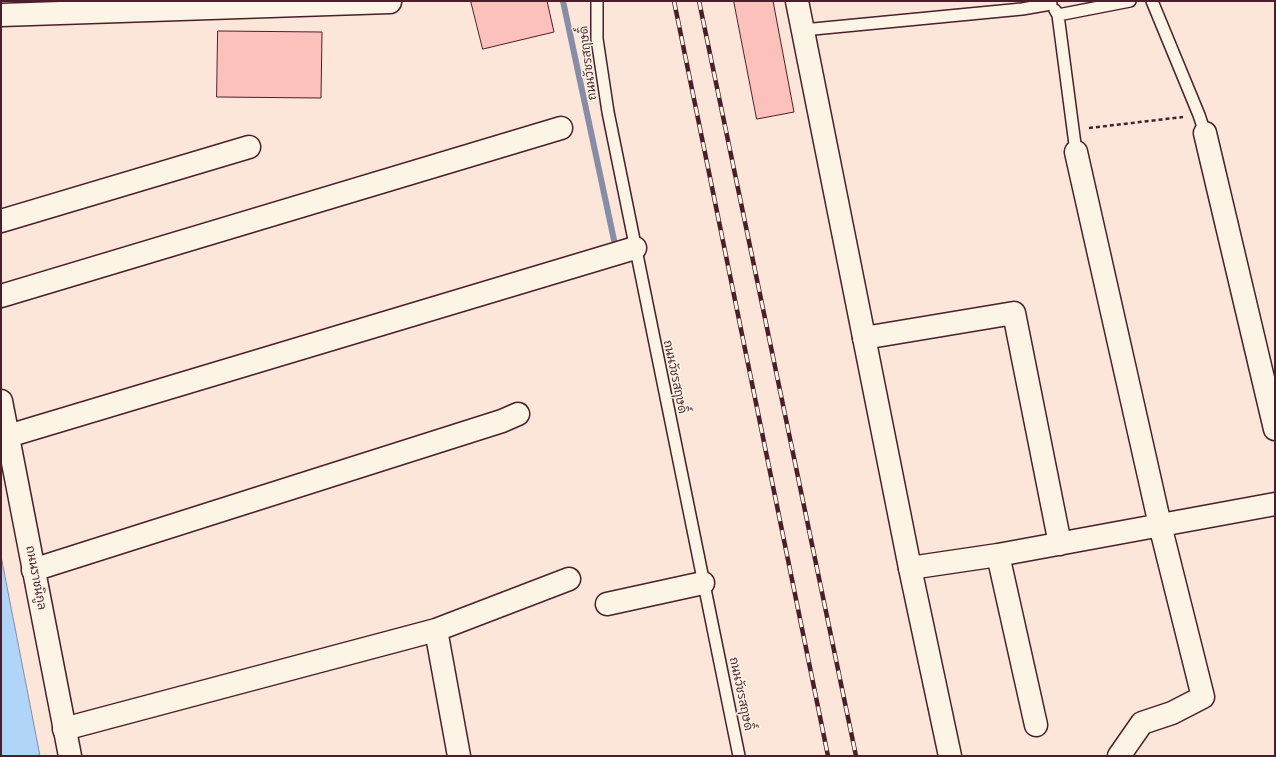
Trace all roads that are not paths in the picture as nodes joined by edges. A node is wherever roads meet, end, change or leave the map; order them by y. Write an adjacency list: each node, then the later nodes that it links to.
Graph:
1 (597, 1): 15 (lane, ถนนวัชรสฤษดิ์)
2 (797, 1): 9 (street)
3 (1130, 1): 8 (lane)
4 (1152, 1): 10 (lane)
5 (390, 2): 7 (street)
6 (1050, 3): 8 (lane); 9 (lane)
7 (1, 15)
8 (1058, 15): 13 (lane)
9 (803, 30): 17 (street)
10 (1202, 124): 20 (street)
11 (561, 128): 16 (street)
12 (249, 147): 14 (street)
13 (1076, 152): 23 (street)
14 (1, 221)
15 (635, 248): 21 (street); 29 (lane, ถนนวัชรสฤษดิ์)
16 (1, 296)
17 (864, 338): 24 (street); 26 (street)
18 (1, 401): 21 (street, ถนนราชนิกูล)
19 (518, 414): 27 (street)
20 (1275, 429)
21 (8, 436): 27 (street, ถนนราชนิกูล)
22 (1275, 504): 23 (street)
23 (1160, 525): 24 (street); 38 (street)
24 (1060, 544): 25 (street)
25 (998, 555): 26 (street); 32 (street)
26 (910, 568): 37 (street)
27 (33, 570): 33 (street, ถนนราชนิกูล)
28 (569, 579): 31 (street)
29 (703, 583): 30 (street); 36 (lane, ถนนวัชรสฤษดิ์)
30 (607, 604)
31 (436, 630): 33 (street); 35 (street)
32 (1036, 725)
33 (64, 729): 34 (street, ถนนราชนิกูล)
34 (70, 756)
35 (459, 756)
36 (739, 756)
37 (950, 756)
38 (1119, 756)

